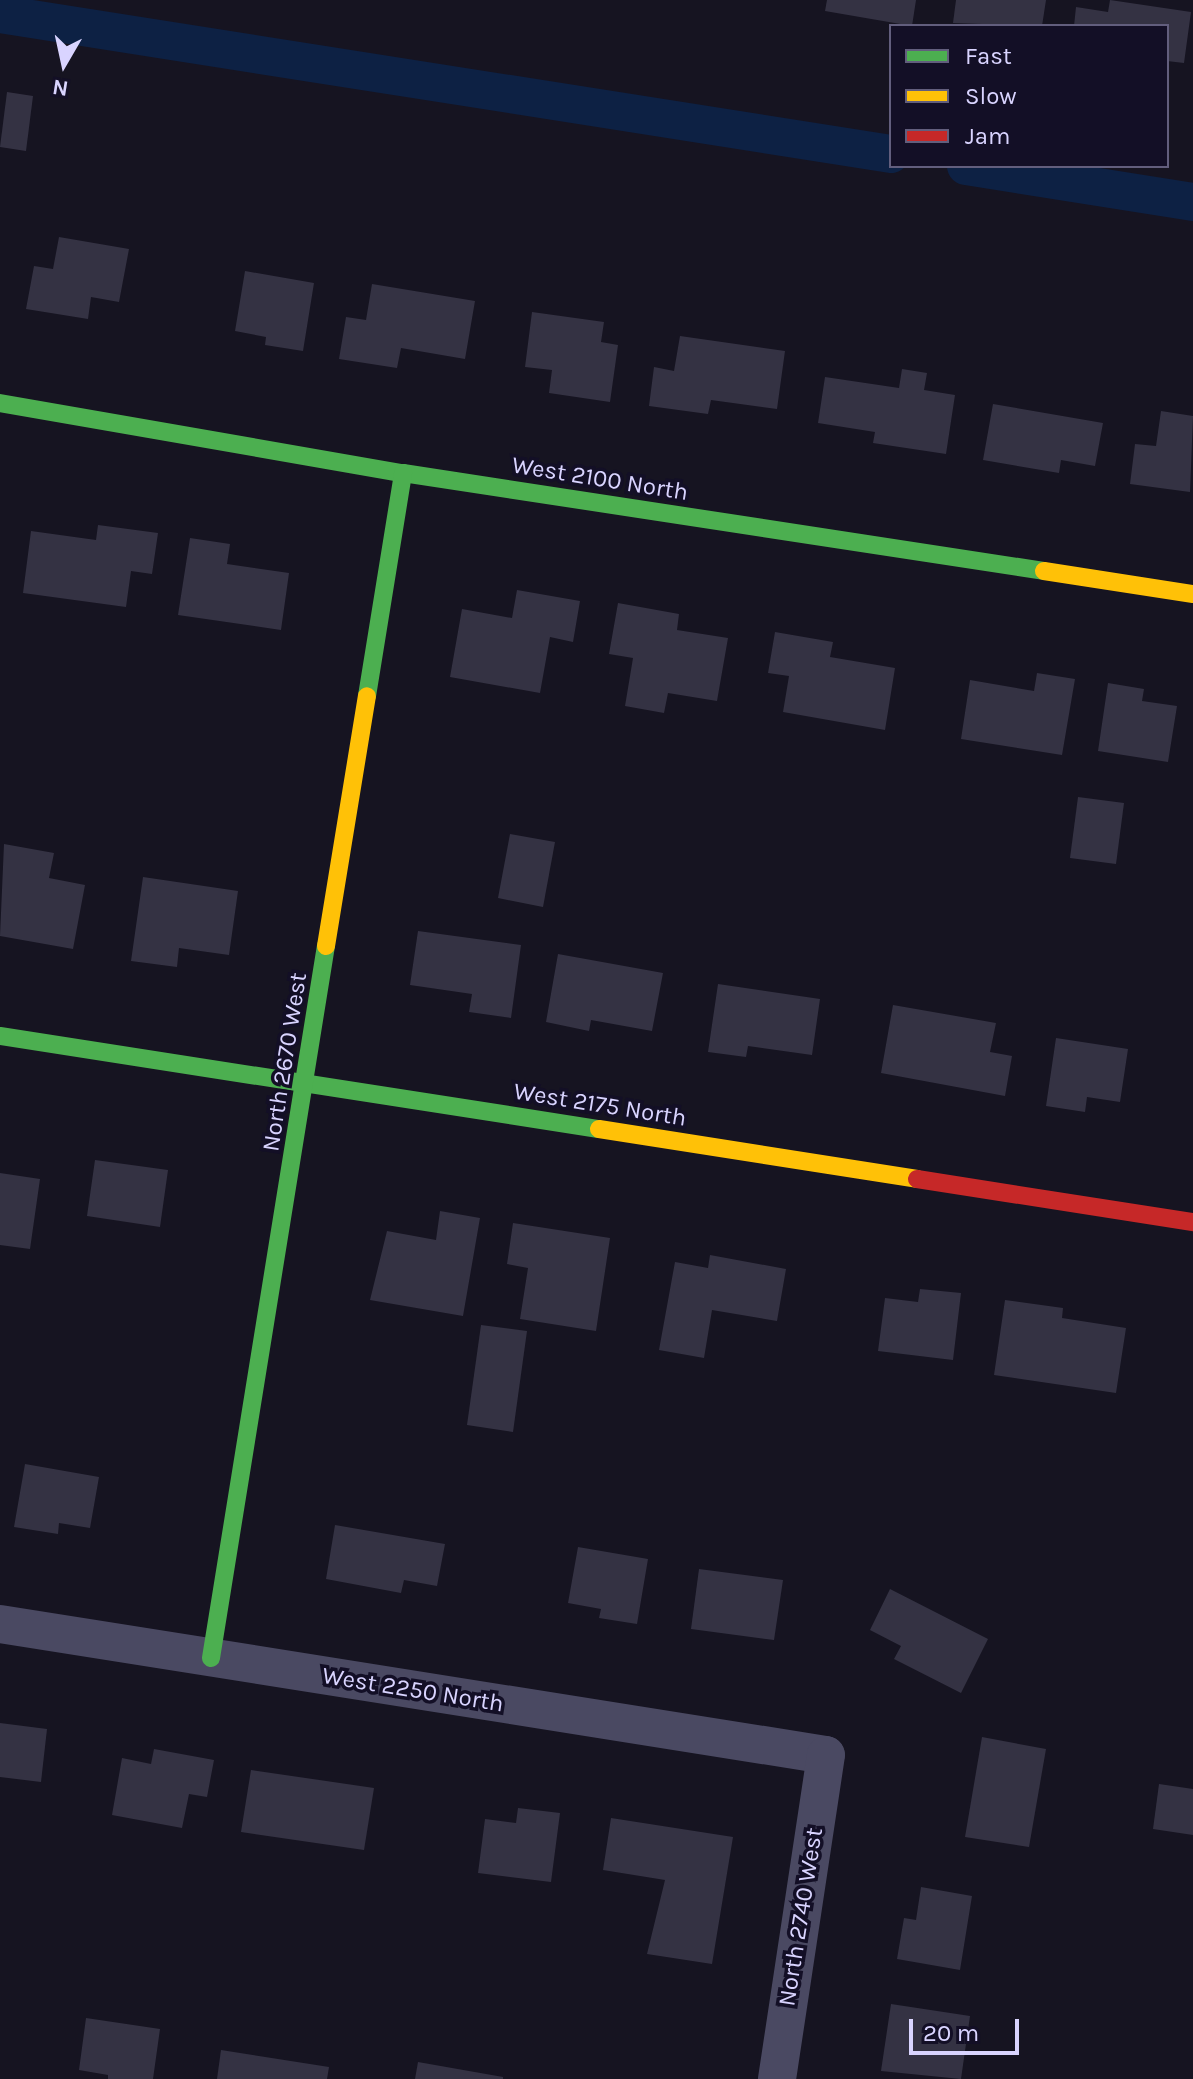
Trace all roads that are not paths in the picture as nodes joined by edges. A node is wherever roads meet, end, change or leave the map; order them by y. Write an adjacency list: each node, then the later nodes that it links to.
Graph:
1 (0, 403): 2 (street, West 2100 North)
2 (403, 473): 3 (street, West 2100 North); 5 (street, North 2670 West)
3 (1193, 594)
4 (0, 1036): 5 (street, West 2175 North)
5 (306, 1084): 6 (street, West 2175 North); 8 (street, North 2670 West)
6 (1193, 1222)
7 (0, 1624): 8 (street, West 2250 North)
8 (211, 1658): 9 (street, West 2250 North)
9 (826, 1755): 10 (street, North 2740 West)
10 (777, 2079)

